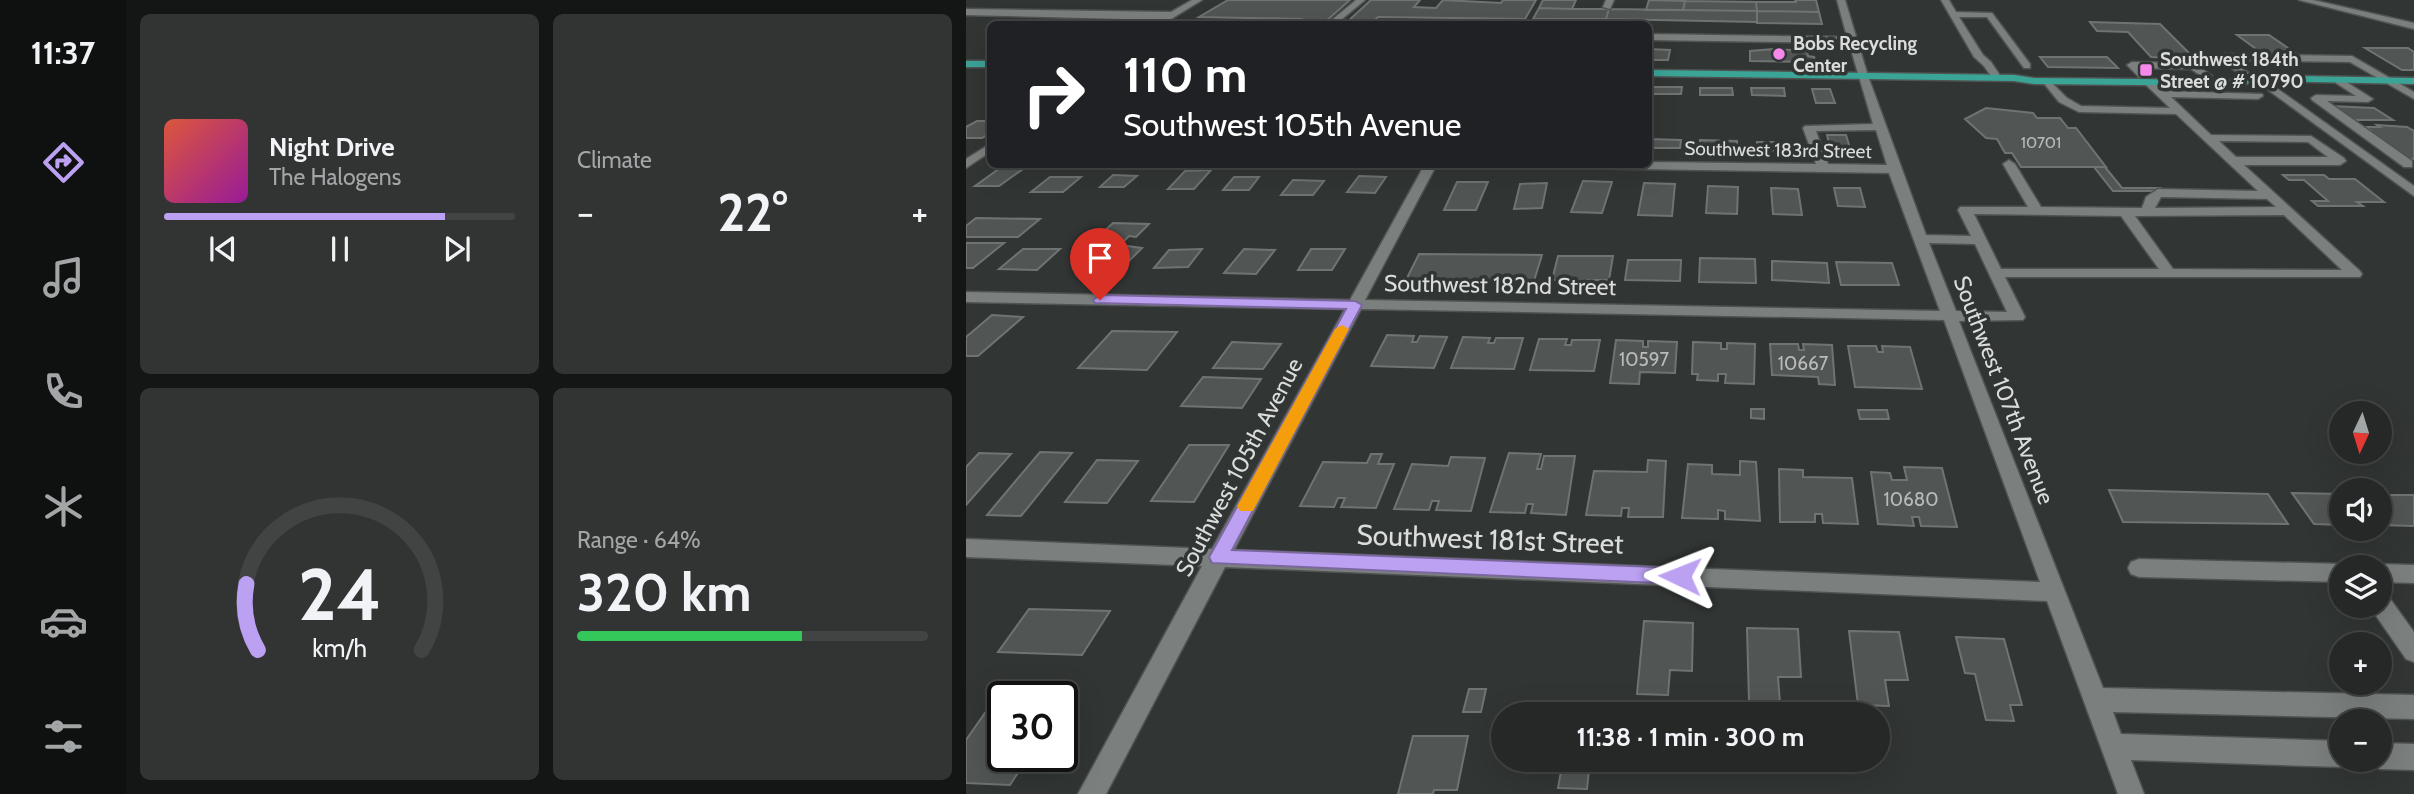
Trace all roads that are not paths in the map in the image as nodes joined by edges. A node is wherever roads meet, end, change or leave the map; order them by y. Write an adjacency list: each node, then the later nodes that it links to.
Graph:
1 (1198, 0): 9 (street)
2 (1361, 0): 11 (street)
3 (1841, 0): 14 (street, Southwest 107th Avenue)
4 (1945, 0): 8 (street)
5 (2303, 0): 12 (street)
6 (978, 2): 7 (street)
7 (966, 10): 9 (street)
8 (1952, 14): 15 (street); 17 (street)
9 (1170, 16): 10 (street)
10 (1162, 21)
11 (1335, 21)
12 (2414, 26)
13 (1652, 37): 14 (street)
14 (1852, 40): 21 (street, Southwest 107th Avenue)
15 (1979, 57): 16 (street); 22 (street)
16 (1993, 57)
17 (2007, 58)
18 (966, 64): 19 (main road)
19 (987, 64)
20 (1652, 73): 21 (main road)
21 (1863, 76): 22 (main road); 34 (street, Southwest 107th Avenue)
22 (1996, 77): 23 (main road)
23 (2014, 78): 24 (main road); 28 (main road)
24 (2256, 80): 25 (main road); 26 (street); 29 (main road); 40 (street)
25 (2340, 81): 26 (main road); 41 (street)
26 (2389, 81): 27 (main road); 32 (street)
27 (2414, 81)
28 (2047, 82): 29 (main road); 33 (street)
29 (2150, 83): 30 (street)
30 (2162, 94): 31 (street); 33 (street)
31 (2258, 96)
32 (2414, 96)
33 (2181, 111): 35 (street)
34 (1880, 127): 44 (street); 45 (street, Southwest 107th Avenue)
35 (2209, 138): 37 (street); 37 (street)
36 (978, 155): 38 (street)
37 (2233, 161): 47 (street)
38 (966, 164)
39 (2009, 164): 48 (street)
40 (2376, 164): 41 (street); 46 (street)
41 (2411, 164)
42 (1652, 166): 44 (street, Southwest 183rd Street)
43 (1430, 168): 57 (street, Southwest 105th Avenue)
44 (1823, 169): 45 (street, Southwest 183rd Street)
45 (1894, 169): 52 (street, Southwest 107th Avenue)
46 (2414, 192)
47 (2271, 195): 49 (street); 51 (street)
48 (2036, 210): 50 (street); 53 (street)
49 (2289, 211): 51 (street); 55 (street)
50 (2125, 212): 51 (street); 55 (street)
51 (2147, 212)
52 (1921, 239): 53 (street); 58 (street, Southwest 107th Avenue)
53 (1979, 240): 54 (street)
54 (1995, 273): 55 (street); 58 (street, Southwest 182nd Street)
55 (2169, 273)
56 (966, 297): 57 (street, Southwest 182nd Street)
57 (1355, 305): 58 (street, Southwest 182nd Street); 60 (street, Southwest 105th Avenue)
58 (1949, 316): 65 (street, Southwest 107th Avenue)
59 (966, 548): 60 (street, Southwest 181st Street)
60 (1219, 557): 65 (street, Southwest 181st Street); 74 (street, Southwest 105th Avenue)
61 (2139, 568): 62 (street)
62 (2329, 572)
63 (2392, 573): 64 (street)
64 (2414, 574)
65 (2054, 592): 68 (street, Southwest 107th Avenue)
66 (2391, 618): 67 (street)
67 (2414, 651)
68 (2096, 700): 69 (street); 70 (street, Southwest 107th Avenue)
69 (2414, 707)
70 (2113, 747): 71 (street); 75 (street, Southwest 107th Avenue)
71 (2329, 754)
72 (2392, 756): 73 (street)
73 (2414, 757)
74 (1091, 794)
75 (2131, 794)

